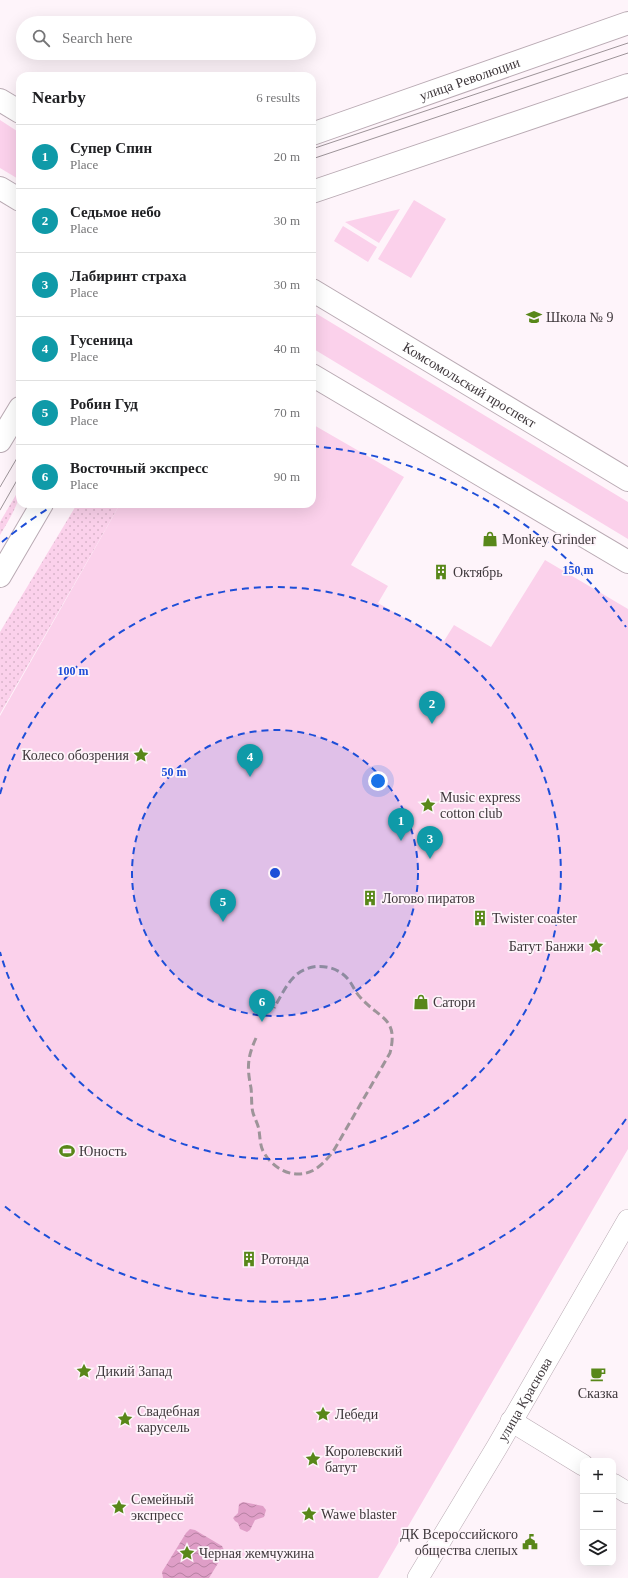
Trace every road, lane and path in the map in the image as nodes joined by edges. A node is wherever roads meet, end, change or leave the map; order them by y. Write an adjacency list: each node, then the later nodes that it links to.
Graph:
1 (628, 23): 5 (main road, улица Революции)
2 (628, 85): 7 (main road)
3 (0, 100): 4 (main road)
4 (16, 110)
5 (316, 133)
6 (0, 188): 8 (main road)
7 (317, 194)
8 (16, 198)
9 (316, 292): 13 (main road, Комсомольский проспект)
10 (316, 377): 15 (main road)
11 (16, 415): 12 (main road)
12 (0, 441)
13 (628, 480)
14 (40, 508): 16 (main road)
15 (628, 562)
16 (0, 576)
17 (628, 1220): 18 (street, улица Краснова)
18 (511, 1421): 19 (street); 22 (street, улица Краснова)
19 (580, 1463)
20 (616, 1486): 21 (street)
21 (628, 1493)
22 (418, 1578)

